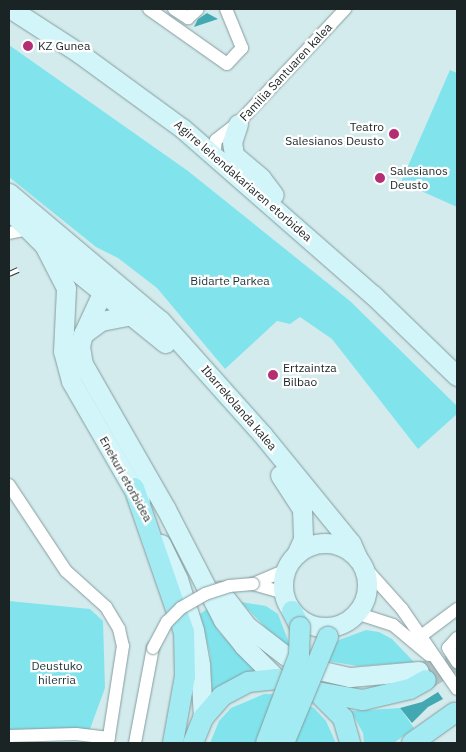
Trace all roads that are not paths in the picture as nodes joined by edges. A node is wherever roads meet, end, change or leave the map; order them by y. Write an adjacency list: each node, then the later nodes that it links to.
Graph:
1 (11, 9): 9 (main road, Agirre lehendakariaren etorbidea)
2 (25, 9): 9 (main road, Agirre lehendakariaren etorbidea)
3 (150, 9): 6 (street)
4 (174, 9): 5 (street)
5 (198, 9)
6 (226, 9)
7 (345, 9): 8 (street, Familia Santuaren kalea)
8 (231, 128): 9 (street); 11 (main road, Agirre lehendakariaren etorbidea)
9 (210, 147): 11 (main road, Agirre lehendakariaren etorbidea); 22 (main road, Agirre lehendakariaren etorbidea)
10 (9, 193): 16 (main road)
11 (274, 195): 21 (main road, Agirre lehendakariaren etorbidea)
12 (9, 210): 13 (main road, Enekuri etorbidea)
13 (28, 229): 14 (street); 15 (main road, Enekuri etorbidea); 16 (main road)
14 (9, 233)
15 (44, 245): 18 (main road, Enekuri etorbidea); 24 (main road, Enekuri etorbidea)
16 (75, 247): 17 (main road)
17 (104, 272): 18 (main road, Enekuri etorbidea); 26 (main road, Ibarrekolanda kalea)
18 (103, 291): 19 (main road, Ibarrekolanda kalea); 20 (main road, Enekuri etorbidea)
19 (132, 315): 20 (main road); 27 (main road, Ibarrekolanda kalea)
20 (83, 334): 25 (main road, Enekuri etorbidea)
21 (457, 362)
22 (457, 376)
23 (9, 485): 43 (street)
24 (134, 488): 41 (main road, Enekuri etorbidea); 45 (main road)
25 (166, 509): 37 (main road, Enekuri etorbidea); 38 (main road, Enekuri etorbidea)
26 (359, 561): 27 (main road); 31 (main road); 33 (street, Ibarrekolanda kalea)
27 (286, 568): 28 (street); 29 (main road)
28 (253, 584): 29 (street); 44 (street, bridge)
29 (289, 606): 32 (main road); 47 (main road, bridge)
30 (457, 609): 33 (street)
31 (356, 613): 32 (main road); 35 (street, Ibarrekolanda kalea)
32 (331, 631): 48 (main road, bridge)
33 (422, 636): 35 (street, Ibarrekolanda kalea)
34 (457, 638): 36 (street)
35 (434, 659): 39 (street, Ibarrekolanda kalea)
36 (457, 662)
37 (423, 675): 40 (main road)
38 (277, 679): 40 (main road); 41 (main road)
39 (457, 689)
40 (317, 692): 49 (main road)
41 (203, 718): 46 (main road)
42 (9, 736): 43 (street)
43 (108, 740)
44 (135, 743)
45 (173, 743)
46 (193, 743)
47 (266, 743)
48 (284, 743)
49 (350, 743)
50 (412, 743): 51 (main road)
51 (426, 743)

